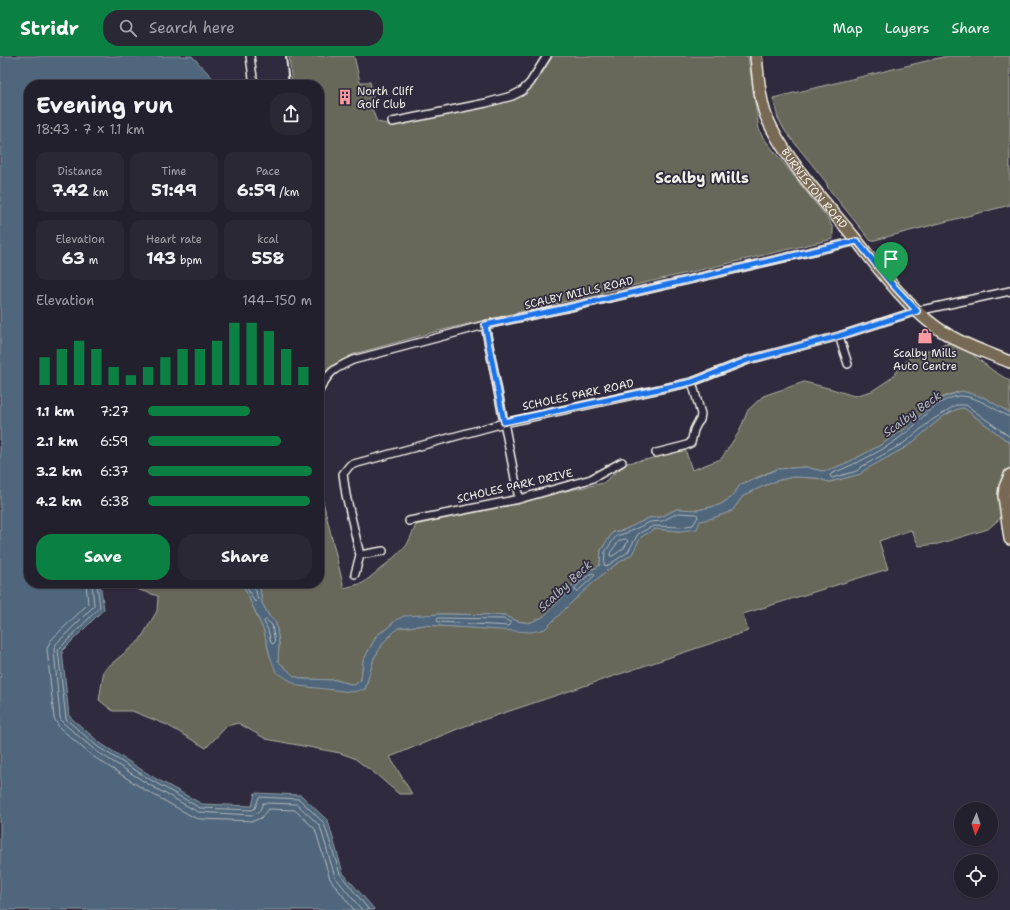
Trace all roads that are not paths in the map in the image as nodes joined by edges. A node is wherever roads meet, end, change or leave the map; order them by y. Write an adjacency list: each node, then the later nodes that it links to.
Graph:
1 (250, 56): 4 (street)
2 (546, 56): 5 (street)
3 (756, 56): 6 (main road, BURNISTON ROAD)
4 (253, 80)
5 (392, 122)
6 (857, 241): 8 (main road, BURNISTON ROAD); 9 (street, SCALBY MILLS ROAD)
7 (1010, 291): 8 (street, SCHOLES PARK ROAD)
8 (917, 311): 10 (street, SCHOLES PARK ROAD); 11 (main road, BURNISTON ROAD)
9 (485, 325): 13 (street, SCALBY MILLS ROAD); 15 (street)
10 (839, 336): 12 (street); 14 (street, SCHOLES PARK ROAD)
11 (1010, 362)
12 (848, 364)
13 (324, 382)
14 (692, 382): 15 (street, SCHOLES PARK ROAD); 16 (street)
15 (504, 422): 19 (street); 23 (street, SCHOLES PARK ROAD)
16 (656, 453)
17 (622, 462): 19 (street, SCHOLES PARK DRIVE)
18 (1010, 475): 21 (main road)
19 (519, 498): 20 (street, SCHOLES PARK DRIVE)
20 (409, 522)
21 (1010, 539)
22 (383, 551): 23 (street)
23 (360, 555): 24 (street, SCHOLES PARK ROAD)
24 (355, 574)

